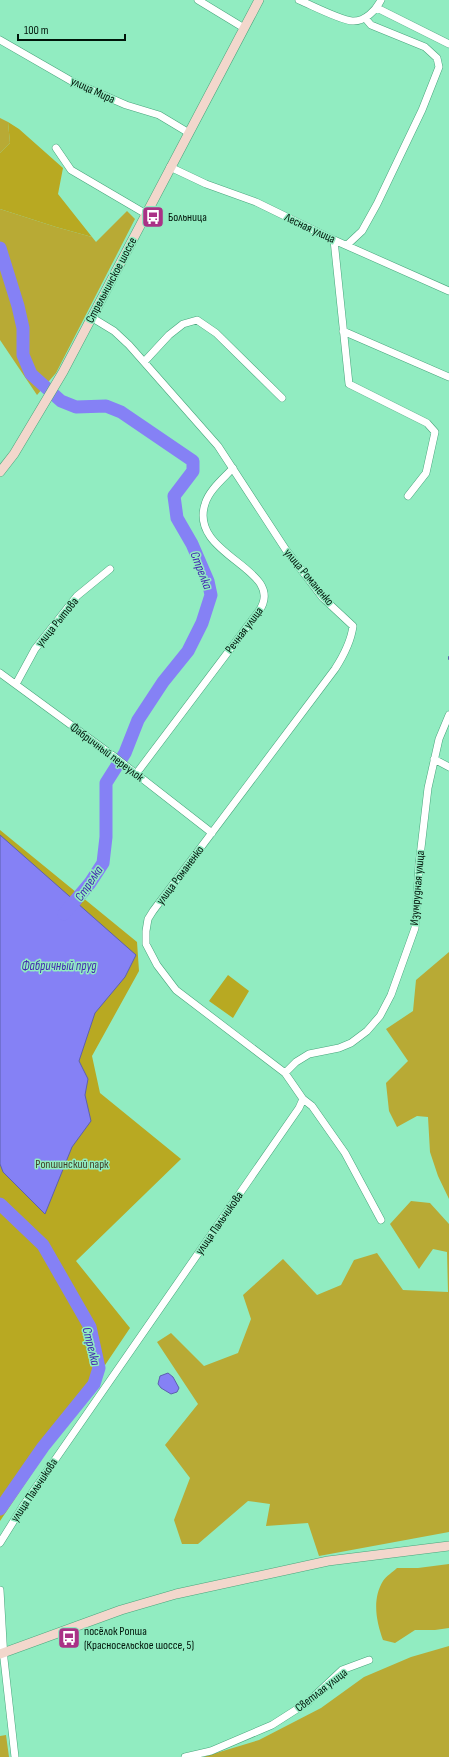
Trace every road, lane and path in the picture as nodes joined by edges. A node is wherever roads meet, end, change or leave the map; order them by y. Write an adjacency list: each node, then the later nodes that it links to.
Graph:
1 (198, 0): 7 (street)
2 (259, 0): 7 (main road, Стрельнинское шоссе)
3 (299, 0): 6 (street)
4 (381, 0): 5 (street)
5 (377, 8): 6 (street); 9 (street)
6 (365, 18): 15 (street)
7 (244, 28): 10 (main road, Стрельнинское шоссе)
8 (0, 40): 10 (street, улица Мира)
9 (449, 44)
10 (188, 133): 12 (main road, Стрельнинское шоссе)
11 (56, 148): 13 (street)
12 (170, 167): 13 (main road, Стрельнинское шоссе); 14 (street, Лесная улица)
13 (146, 214): 17 (main road, Стрельнинское шоссе)
14 (334, 240): 15 (street, Лесная улица); 18 (street)
15 (347, 245): 16 (street, Лесная улица)
16 (449, 292)
17 (91, 317): 19 (street, улица Романенко); 23 (main road, Стрельнинское шоссе)
18 (343, 331): 20 (street); 24 (street)
19 (144, 362): 21 (street); 22 (street, улица Романенко)
20 (449, 377)
21 (282, 398)
22 (233, 468): 31 (street, Речная улица); 32 (street, улица Романенко)
23 (0, 472)
24 (408, 496)
25 (110, 569): 27 (street, улица Рытова)
26 (0, 672): 27 (street, Фабричный переулок)
27 (16, 684): 31 (street, Фабричный переулок)
28 (449, 715): 29 (street, Изумрудная улица)
29 (434, 759): 30 (street); 33 (street, Изумрудная улица)
30 (449, 767)
31 (133, 771): 32 (street, Фабричный переулок)
32 (212, 833): 33 (street, улица Романенко)
33 (285, 1073): 34 (street)
34 (303, 1099): 35 (street); 36 (street, улица Пальчикова)
35 (381, 1220)
36 (0, 1543)
37 (449, 1546): 39 (main road)
38 (0, 1590): 39 (street)
39 (2, 1653): 41 (street)
40 (369, 1660): 42 (street, Светлая улица)
41 (15, 1757)
42 (185, 1757)

